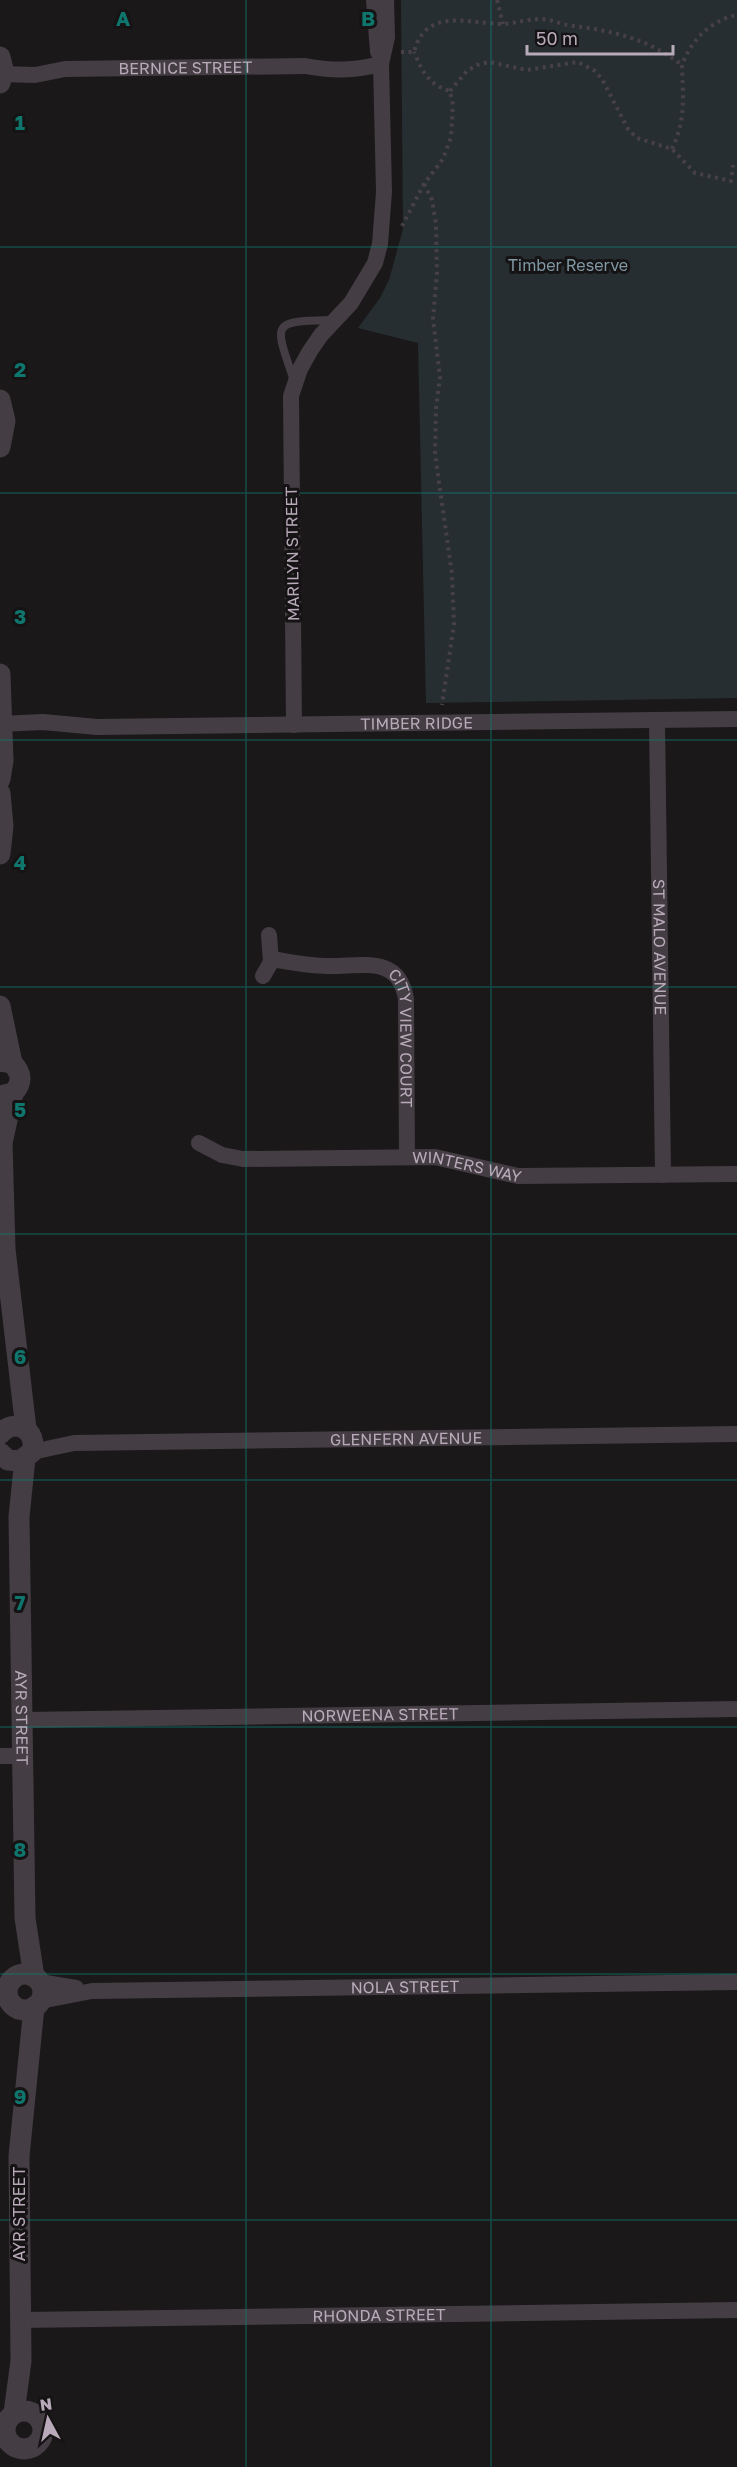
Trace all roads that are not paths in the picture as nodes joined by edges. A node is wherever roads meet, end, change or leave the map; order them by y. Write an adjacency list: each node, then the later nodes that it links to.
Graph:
1 (374, 0): 3 (street, MARILYN STREET)
2 (386, 0): 3 (street, MARILYN STREET)
3 (381, 64): 4 (street, BERNICE STREET); 5 (street, MARILYN STREET)
4 (1, 70)
5 (335, 320): 6 (street, MARILYN STREET); 6 (lane, MARILYN STREET)
6 (295, 384): 12 (street, MARILYN STREET)
7 (0, 400): 8 (street)
8 (0, 447)
9 (0, 674): 13 (street)
10 (737, 719): 11 (street, TIMBER RIDGE)
11 (657, 721): 12 (street, TIMBER RIDGE); 28 (street, ST MALO AVENUE)
12 (294, 725): 13 (street, TIMBER RIDGE)
13 (2, 728): 14 (street)
14 (0, 779)
15 (0, 793): 16 (street)
16 (0, 854)
17 (268, 934): 18 (street)
18 (272, 959): 19 (street); 26 (street, CITY VIEW COURT)
19 (264, 976)
20 (0, 988): 21 (street)
21 (0, 1007): 22 (street)
22 (6, 1062): 23 (street, AYR STREET)
23 (7, 1095): 24 (street, AYR STREET)
24 (1, 1137): 29 (street, AYR STREET)
25 (199, 1143): 26 (street, WINTERS WAY)
26 (407, 1157): 28 (street, WINTERS WAY)
27 (737, 1174): 28 (street, WINTERS WAY)
28 (663, 1175)
29 (17, 1357): 30 (street, AYR STREET); 32 (street, AYR STREET)
30 (1, 1433): 32 (street)
31 (737, 1434): 32 (street, GLENFERN AVENUE)
32 (28, 1443): 33 (street); 34 (street, AYR STREET)
33 (0, 1454): 34 (street, AYR STREET)
34 (19, 1517): 36 (street, AYR STREET)
35 (737, 1709): 36 (street, NORWEENA STREET)
36 (23, 1720): 38 (street, AYR STREET)
37 (0, 1745): 38 (street)
38 (23, 1750): 39 (street); 40 (street, AYR STREET)
39 (0, 1756)
40 (25, 1918): 42 (street, AYR STREET); 42 (street, AYR STREET)
41 (737, 1980): 42 (street, NOLA STREET)
42 (32, 1995): 44 (street, AYR STREET)
43 (737, 2310): 44 (street, RHONDA STREET)
44 (21, 2320): 45 (street, AYR STREET)
45 (21, 2361): 46 (street, AYR STREET); 47 (street, AYR STREET)
46 (35, 2414): 47 (street); 48 (street)
47 (7, 2429): 48 (street); 49 (street, AYR STREET)
48 (36, 2444): 50 (street)
49 (17, 2467)
50 (31, 2467)

